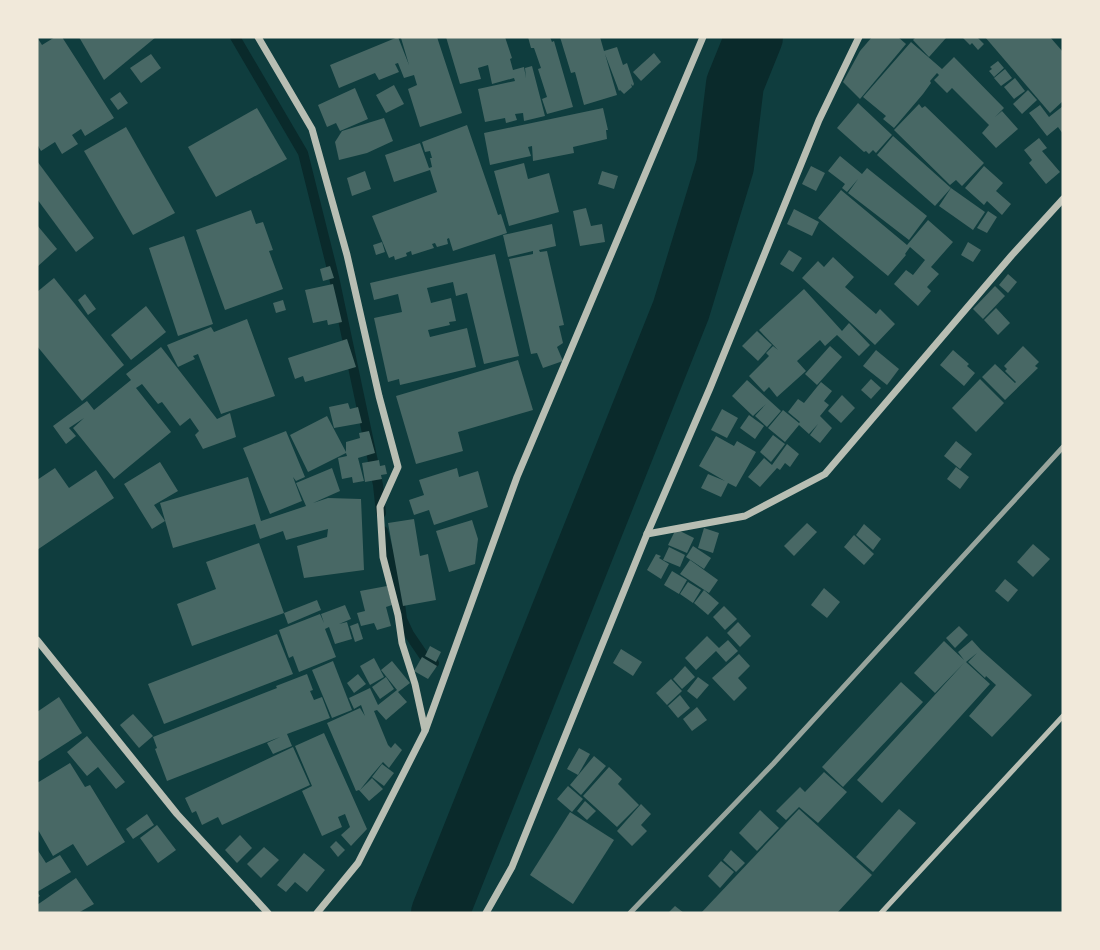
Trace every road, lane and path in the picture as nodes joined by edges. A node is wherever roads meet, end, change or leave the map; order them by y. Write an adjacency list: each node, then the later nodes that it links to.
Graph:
1 (258, 37): 8 (street)
2 (703, 37): 8 (street)
3 (859, 37): 5 (street)
4 (1063, 199): 5 (street)
5 (647, 534): 11 (street)
6 (37, 640): 9 (street)
7 (1063, 716): 12 (lane)
8 (425, 730): 10 (street)
9 (268, 913)
10 (317, 913)
11 (486, 913)
12 (881, 913)

